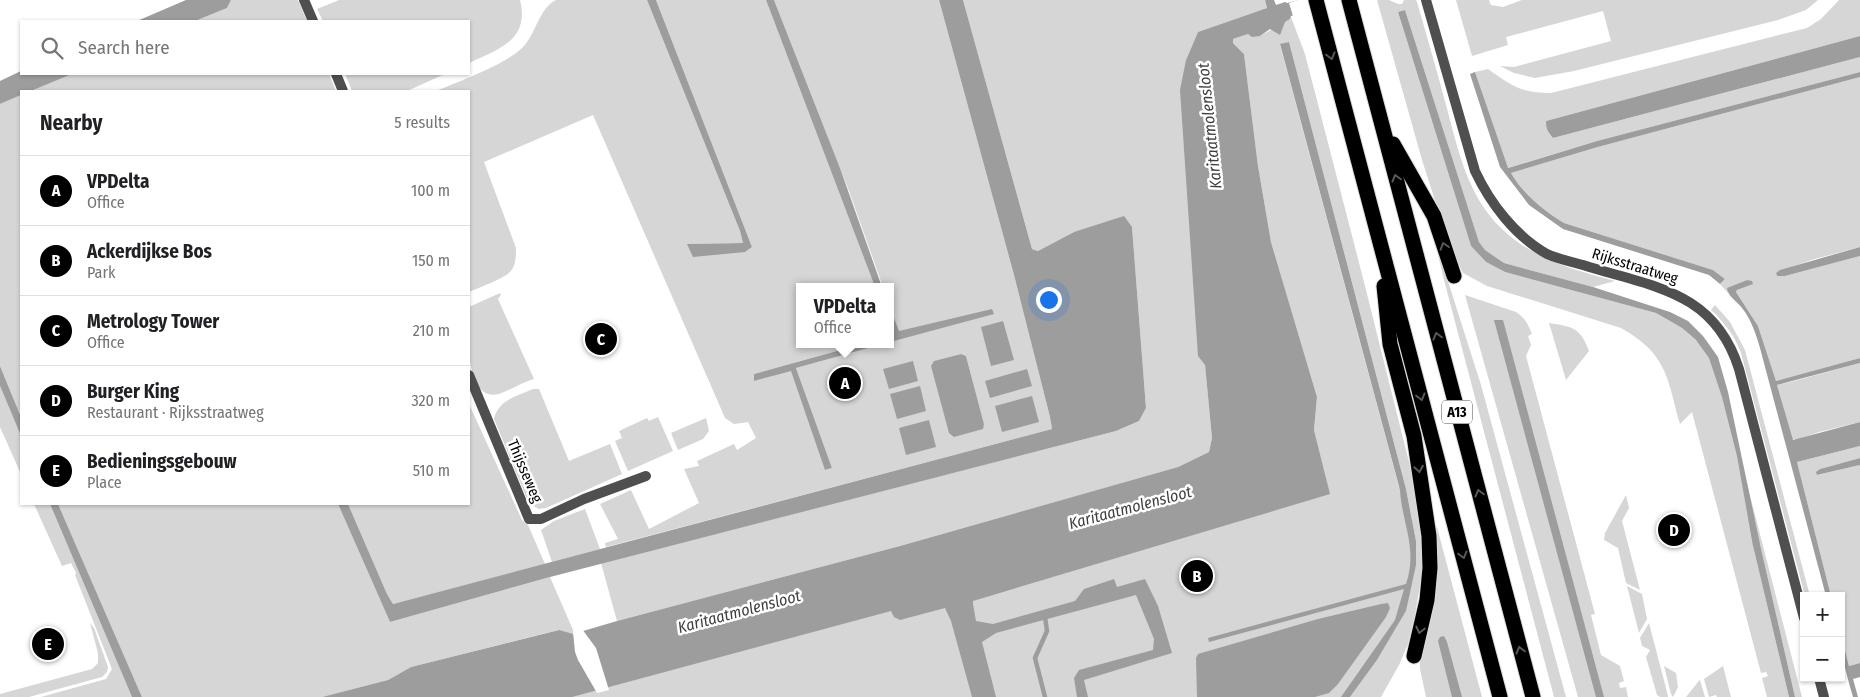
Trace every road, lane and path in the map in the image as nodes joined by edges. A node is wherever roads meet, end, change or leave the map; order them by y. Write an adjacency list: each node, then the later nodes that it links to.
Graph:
1 (304, 0): 5 (street)
2 (1349, 0): 8 (highway, A13)
3 (1426, 0): 13 (street, Rijksstraatweg)
4 (1317, 5): 9 (highway, A13, one-way to 9)
5 (313, 20)
6 (336, 75): 7 (street)
7 (343, 90)
8 (1382, 126): 10 (highway, A13, one-way to 8); 17 (highway, A13, one-way to 8)
9 (1378, 232): 14 (highway, A13, one-way to 14); 16 (highway, A13, one-way to 16)
10 (1454, 276)
11 (470, 377): 12 (street, Thijsseweg)
12 (646, 476)
13 (1800, 603)
14 (1414, 656)
15 (1820, 682): 18 (street)
16 (1500, 697)
17 (1533, 697)
18 (1824, 697)

